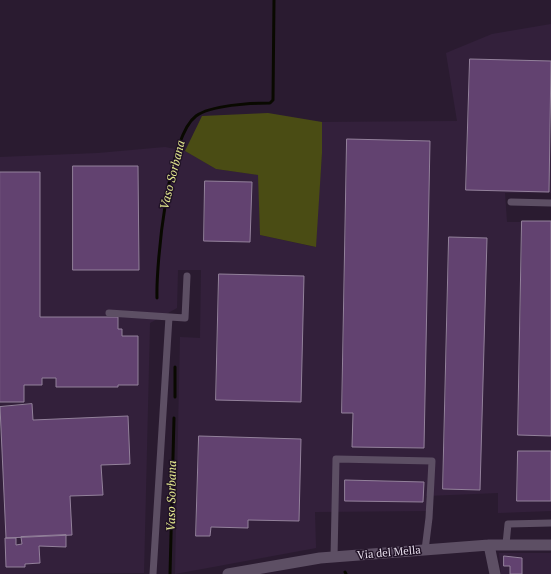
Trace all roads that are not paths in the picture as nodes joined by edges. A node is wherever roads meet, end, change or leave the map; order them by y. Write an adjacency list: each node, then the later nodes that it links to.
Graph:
1 (511, 202): 2 (lane)
2 (551, 203)
3 (187, 276): 5 (lane)
4 (109, 313): 5 (lane)
5 (169, 317): 12 (lane)
6 (551, 522): 8 (lane)
7 (489, 544): 8 (street, Via del Mella); 10 (street, Via del Mella); 14 (street)
8 (506, 544): 9 (street, Via del Mella)
9 (551, 544)
10 (425, 550): 11 (street, Via del Mella); 11 (lane)
11 (334, 558): 13 (street, Via del Mella)
12 (153, 574)
13 (228, 574)
14 (495, 574)

